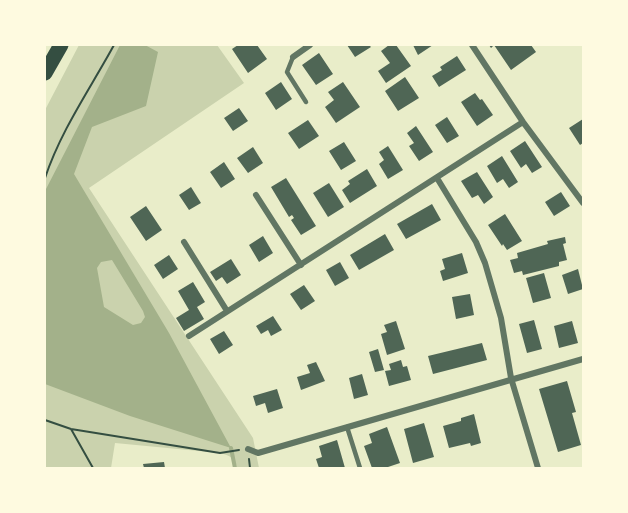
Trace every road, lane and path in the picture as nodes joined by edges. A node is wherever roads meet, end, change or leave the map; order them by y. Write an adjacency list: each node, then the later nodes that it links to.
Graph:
1 (61, 45): 6 (highway)
2 (114, 45): 9 (path)
3 (310, 45): 5 (street)
4 (472, 45): 8 (street)
5 (293, 57): 7 (lane)
6 (45, 73)
7 (306, 102)
8 (523, 122): 10 (street); 12 (street)
9 (45, 178)
10 (438, 178): 14 (street); 18 (street)
11 (256, 195): 14 (street)
12 (583, 203)
13 (184, 242): 15 (street)
14 (301, 265): 15 (street)
15 (227, 311): 16 (street)
16 (189, 336)
17 (583, 358): 18 (street)
18 (511, 378): 20 (street); 26 (street)
19 (45, 420): 21 (path)
20 (347, 427): 22 (street); 25 (lane)
21 (71, 429): 23 (path); 24 (path)
22 (248, 449)
23 (238, 450)
24 (93, 468)
25 (360, 468)
26 (538, 468)

